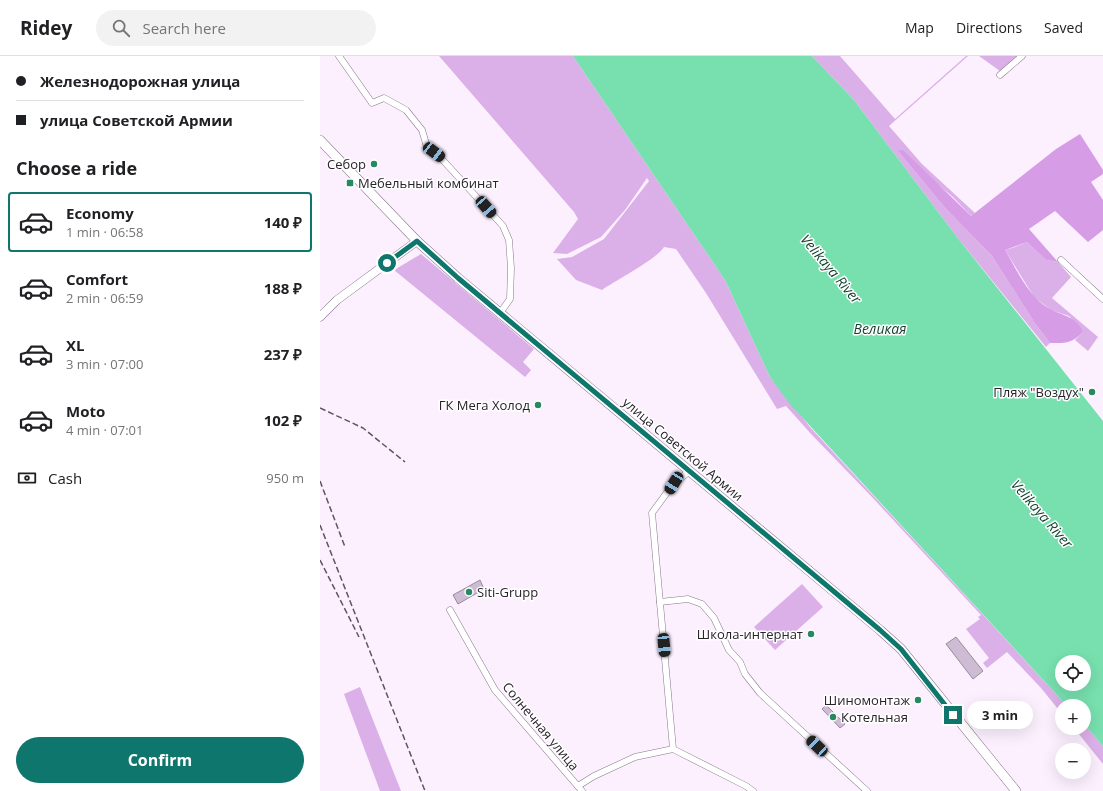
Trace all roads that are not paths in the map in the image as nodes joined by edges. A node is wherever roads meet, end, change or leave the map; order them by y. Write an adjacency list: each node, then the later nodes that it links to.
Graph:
1 (339, 56): 8 (street)
2 (1022, 56): 3 (street)
3 (1000, 75)
4 (320, 140): 5 (main road, улица Советской Армии)
5 (417, 241): 8 (main road, улица Советской Армии); 9 (street)
6 (1061, 260): 7 (street)
7 (1103, 299)
8 (500, 313): 10 (main road, улица Советской Армии)
9 (320, 317)
10 (690, 471): 11 (street); 17 (main road, улица Советской Армии)
11 (660, 602): 13 (street); 16 (street)
12 (450, 610): 14 (street, Солнечная улица)
13 (673, 750): 14 (street); 15 (street)
14 (580, 789)
15 (753, 791)
16 (867, 791)
17 (1016, 791)

